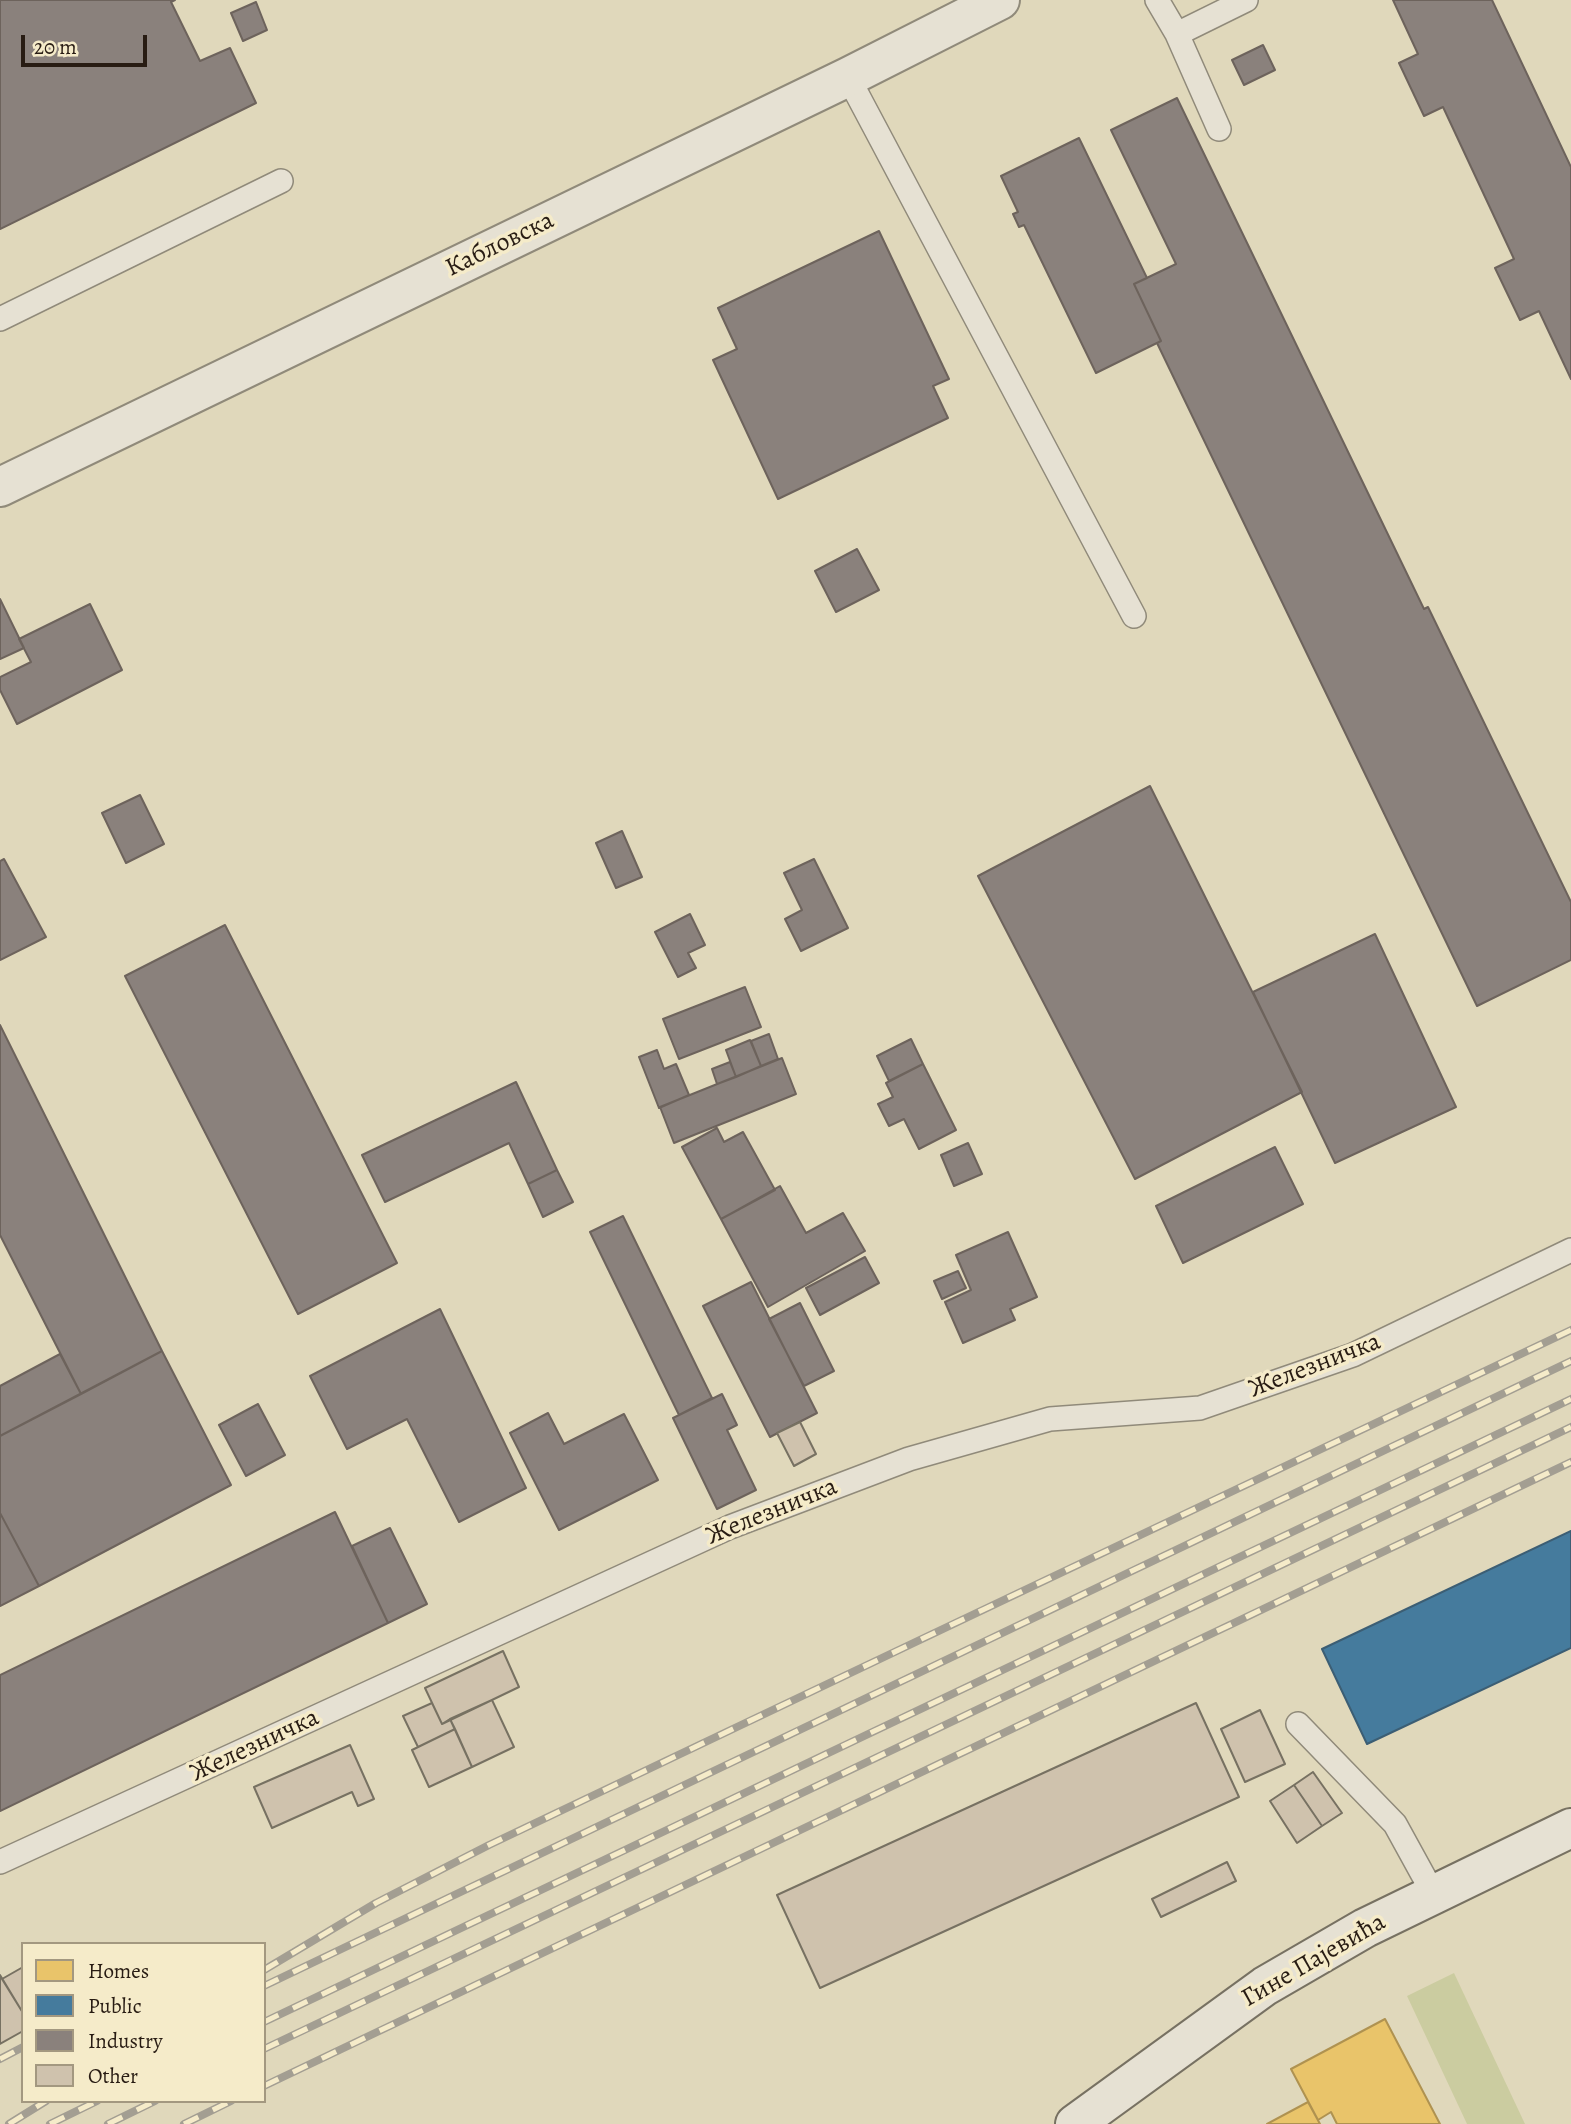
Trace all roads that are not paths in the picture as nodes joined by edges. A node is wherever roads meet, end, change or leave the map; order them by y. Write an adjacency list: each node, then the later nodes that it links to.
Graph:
1 (1000, 0): 5 (street, Кабловска)
2 (1157, 0): 4 (lane)
3 (1245, 0): 4 (lane)
4 (1177, 34): 6 (lane)
5 (848, 77): 9 (street, Кабловска); 10 (lane)
6 (1219, 129)
7 (281, 181): 8 (lane)
8 (0, 318)
9 (0, 487)
10 (1134, 616)
11 (1571, 1250): 14 (lane, Железничка)
12 (1298, 1724): 15 (lane)
13 (1571, 1828): 15 (street, Гине Пајевића)
14 (0, 1862)
15 (1434, 1895): 16 (street, Гине Пајевића)
16 (1096, 2117)

